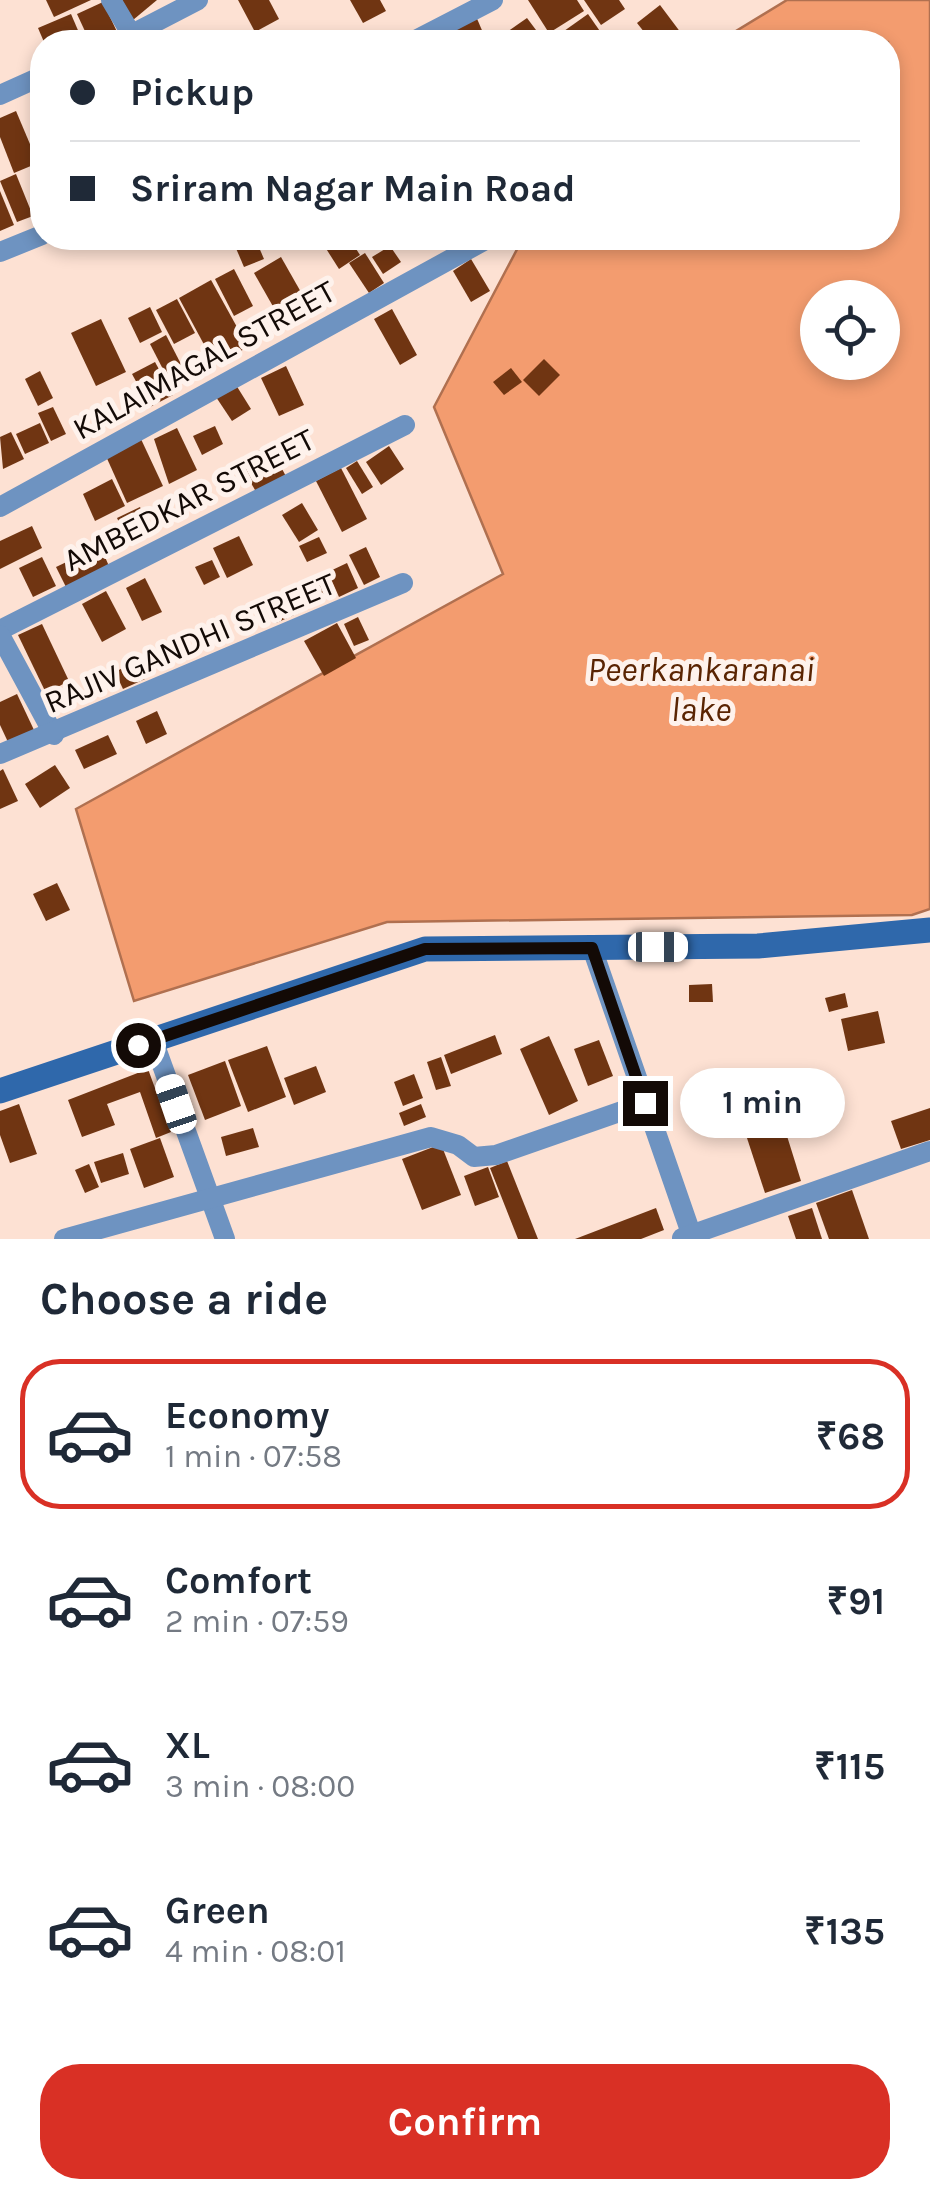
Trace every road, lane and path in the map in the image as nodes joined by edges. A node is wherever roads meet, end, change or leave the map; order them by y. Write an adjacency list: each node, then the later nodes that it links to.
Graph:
1 (111, 0): 4 (street)
2 (198, 0): 5 (street)
3 (493, 0): 6 (street)
4 (124, 30)
5 (146, 30)
6 (435, 30)
7 (30, 81): 8 (street)
8 (0, 95)
9 (30, 240): 11 (street)
10 (467, 250): 13 (street, KALAIMAGAL STREET)
11 (0, 252)
12 (405, 424): 15 (street, AMBEDKAR STREET)
13 (0, 507)
14 (403, 583): 16 (street, RAJIV GANDHI STREET)
15 (0, 632): 16 (street)
16 (54, 735): 17 (street, RAJIV GANDHI STREET)
17 (0, 754)
18 (930, 930): 19 (street)
19 (592, 948): 20 (street); 22 (street)
20 (154, 1040): 21 (street); 24 (street)
21 (0, 1091)
22 (645, 1103): 24 (street); 25 (street)
23 (930, 1151): 25 (street)
24 (211, 1200): 26 (street); 27 (street)
25 (688, 1238)
26 (64, 1239)
27 (224, 1239)

